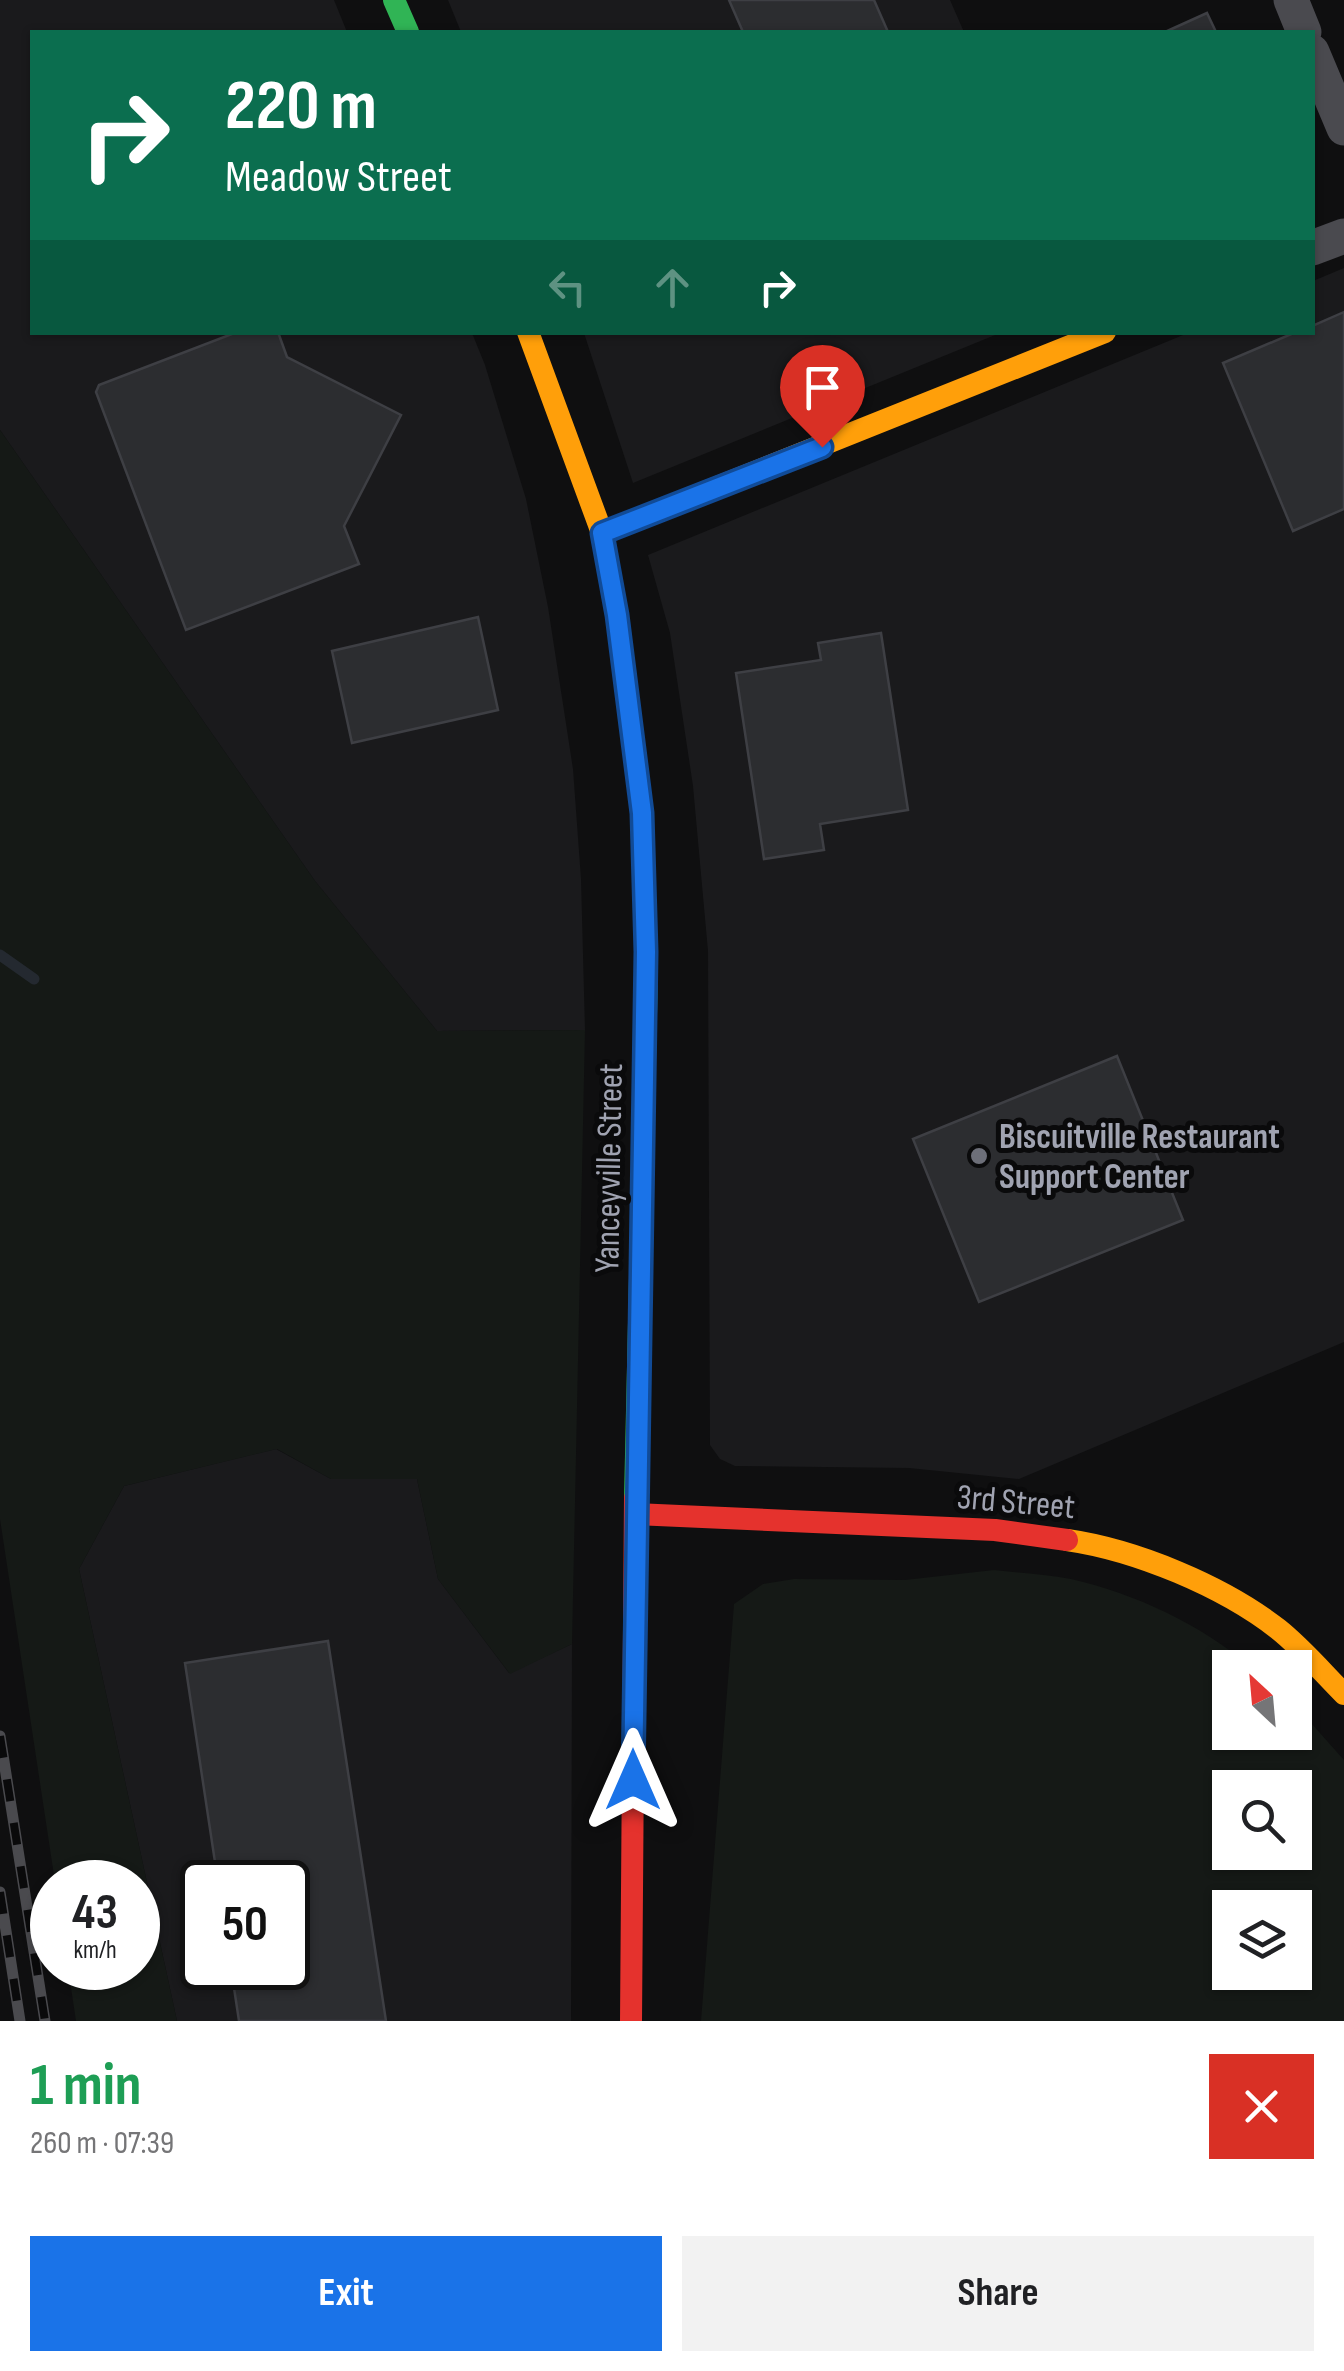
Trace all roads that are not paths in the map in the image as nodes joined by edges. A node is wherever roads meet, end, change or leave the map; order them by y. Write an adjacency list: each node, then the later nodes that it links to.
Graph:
1 (394, 0): 3 (main road)
2 (1291, 0): 4 (street)
3 (407, 30)
4 (1303, 30)
5 (1315, 59): 6 (street)
6 (1344, 128)
7 (1344, 236): 8 (street)
8 (1315, 247)
9 (529, 335): 11 (main road, Yanceyville Street)
10 (1098, 335): 11 (main road)
11 (602, 533): 12 (main road, Yanceyville Street)
12 (635, 1514): 13 (main road, 3rd Street); 14 (main road, Yanceyville Street)
13 (1344, 1694)
14 (631, 2021)

